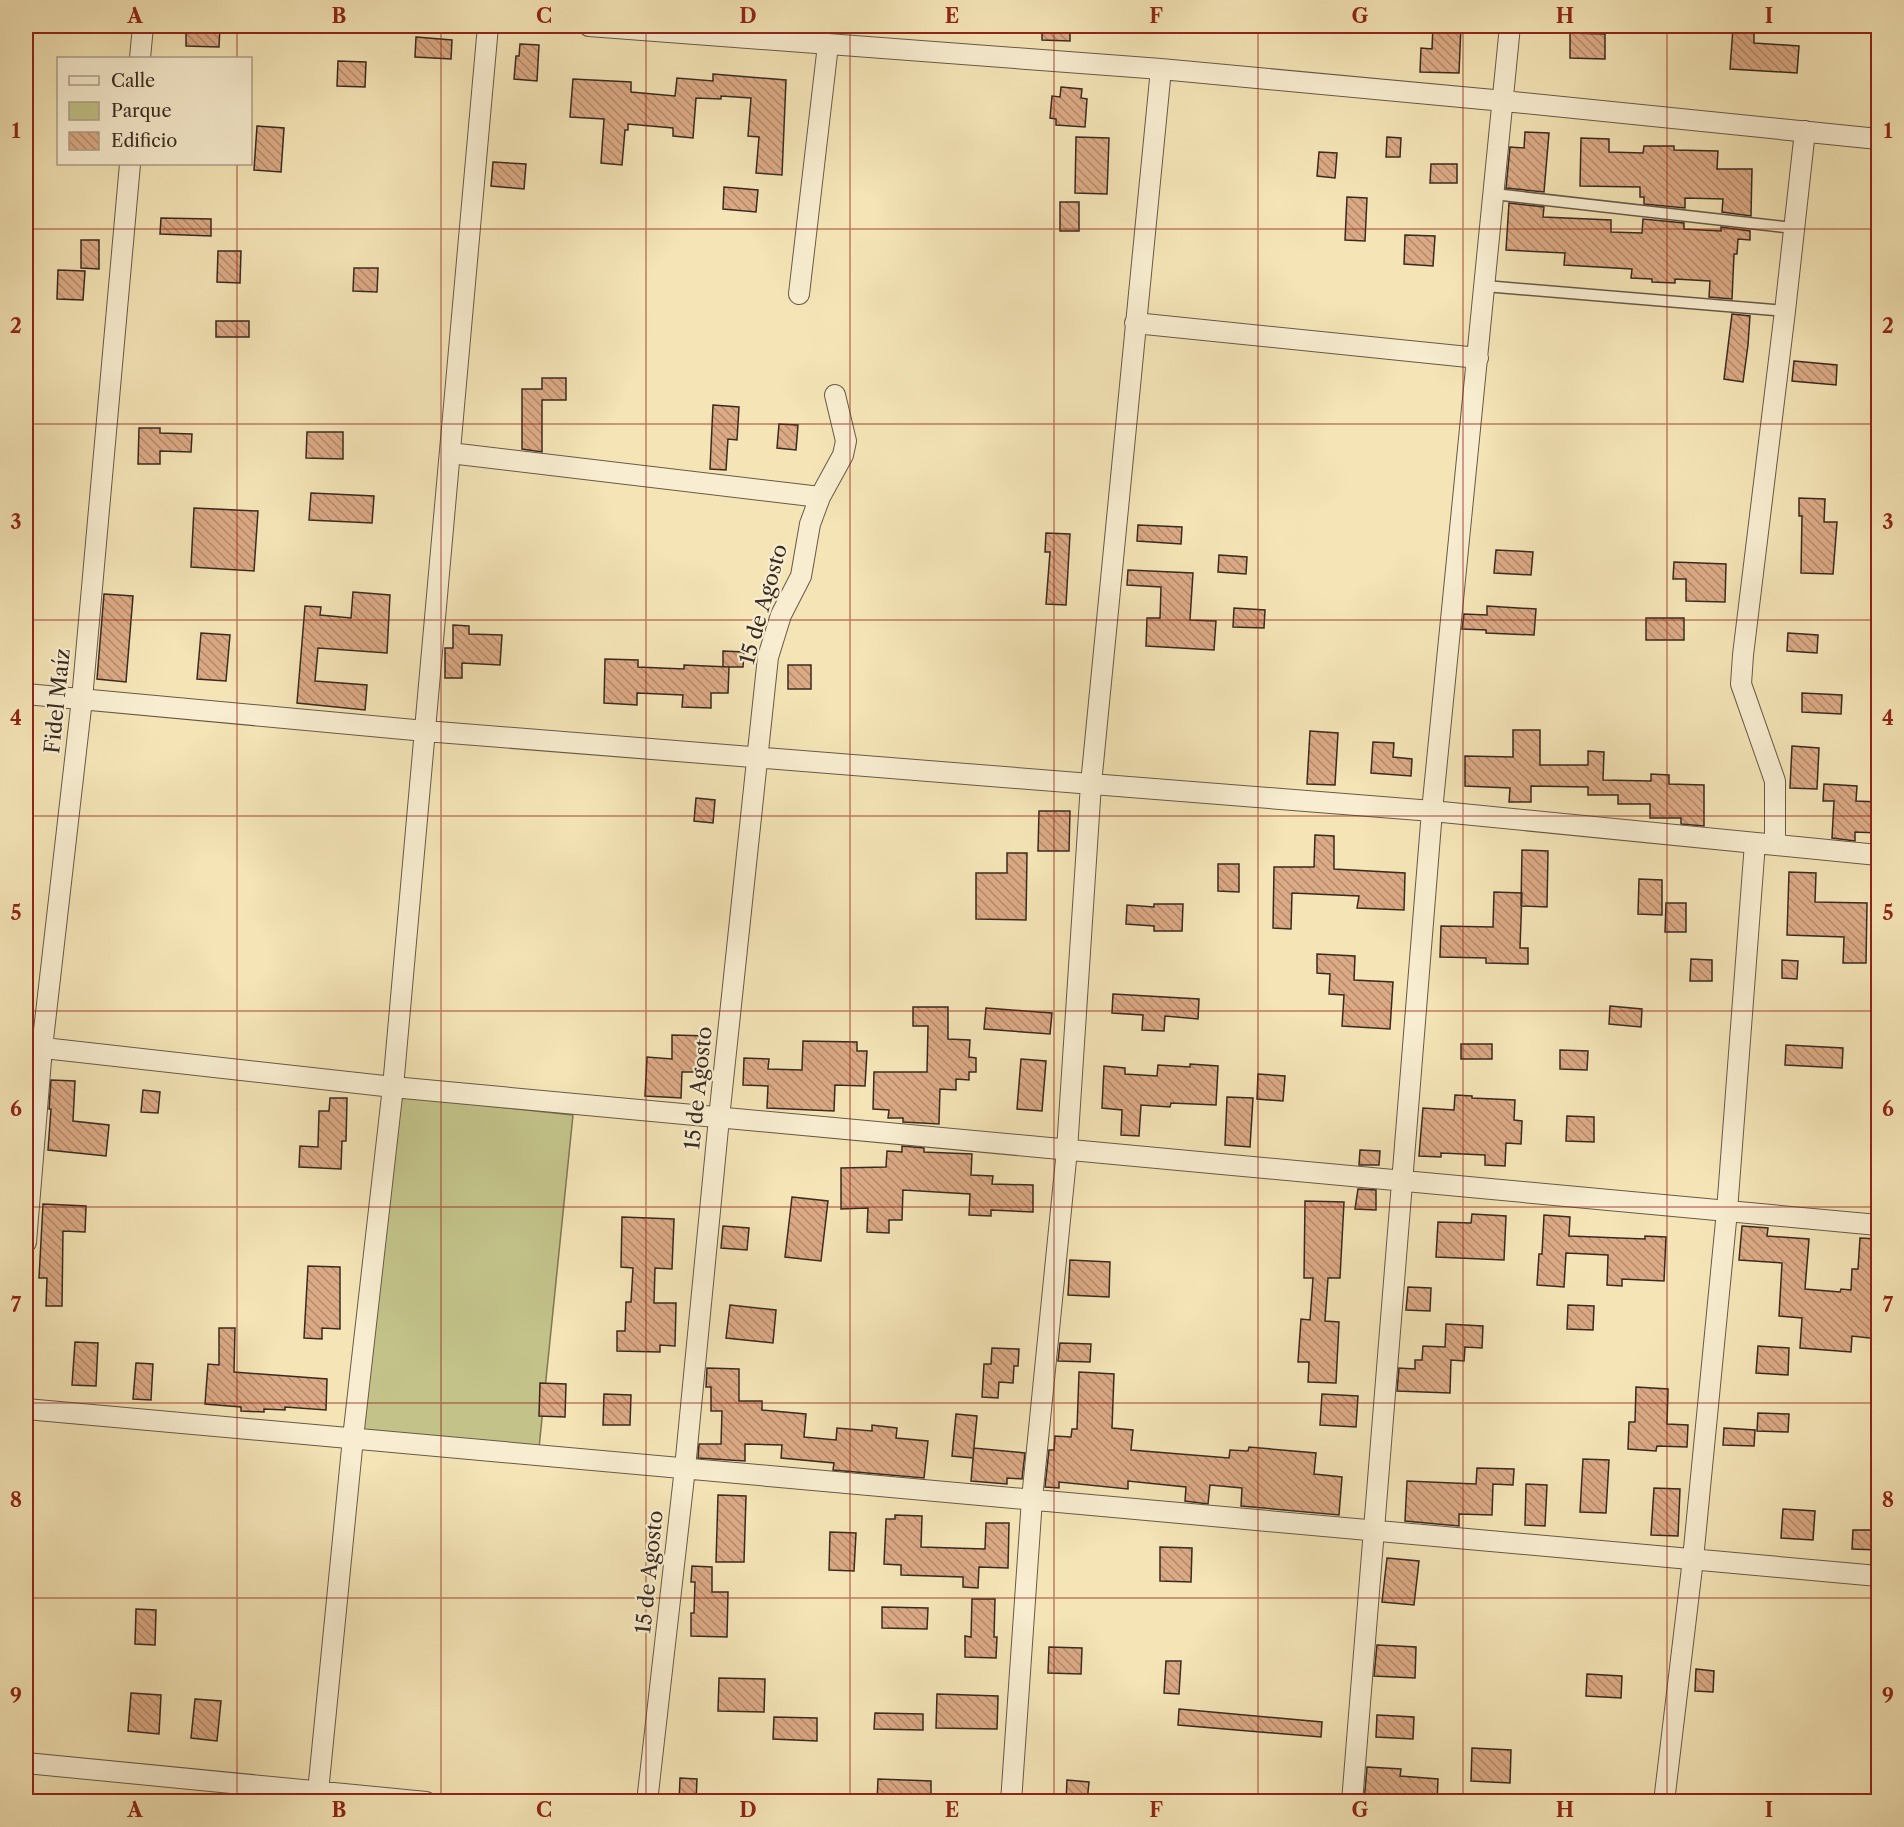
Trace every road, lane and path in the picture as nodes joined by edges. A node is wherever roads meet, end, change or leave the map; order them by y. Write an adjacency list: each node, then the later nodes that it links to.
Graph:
1 (143, 26): 6 (street)
2 (488, 26): 20 (street)
3 (589, 26): 5 (street)
4 (1510, 26): 8 (street)
5 (828, 45): 7 (street); 15 (street)
6 (140, 57)
7 (1161, 69): 8 (street); 17 (street)
8 (1504, 101): 9 (street); 12 (street)
9 (1805, 131): 10 (street); 13 (street)
10 (1878, 139)
11 (130, 165): 23 (street, Fidel Maíz)
12 (1494, 194): 13 (lane); 14 (street)
13 (1793, 228): 16 (street)
14 (1485, 286): 16 (lane); 18 (street)
15 (800, 294)
16 (1785, 311): 28 (street)
17 (1135, 323): 18 (street); 26 (street)
18 (1478, 358): 27 (street)
19 (835, 396): 21 (street, 15 de Agosto)
20 (450, 453): 21 (street); 24 (street)
21 (820, 497): 25 (street, 15 de Agosto)
22 (26, 694): 23 (street)
23 (82, 699): 24 (street); 30 (street, Fidel Maíz)
24 (425, 731): 25 (street); 31 (street)
25 (759, 758): 26 (street); 32 (street, 15 de Agosto)
26 (1091, 784): 27 (street); 33 (street)
27 (1432, 811): 28 (street); 34 (street)
28 (1765, 844): 29 (street); 35 (street)
29 (1878, 855)
30 (34, 1047): 31 (street); 37 (street, Fidel Maíz)
31 (393, 1088): 32 (street); 39 (street)
32 (719, 1118): 33 (street); 40 (street, 15 de Agosto)
33 (1067, 1150): 34 (street); 41 (street)
34 (1402, 1181): 35 (street); 42 (street)
35 (1727, 1211): 36 (street); 43 (street)
36 (1878, 1225)
37 (26, 1242)
38 (26, 1409): 39 (street)
39 (353, 1438): 40 (street); 46 (street)
40 (685, 1468): 41 (street); 48 (street, 15 de Agosto)
41 (1032, 1499): 42 (street); 49 (street)
42 (1373, 1530): 43 (street); 50 (street)
43 (1693, 1559): 44 (street); 51 (street)
44 (1878, 1576)
45 (26, 1763): 46 (street)
46 (318, 1796): 47 (street)
47 (426, 1802)
48 (647, 1802)
49 (1011, 1802)
50 (1352, 1802)
51 (1664, 1802)

